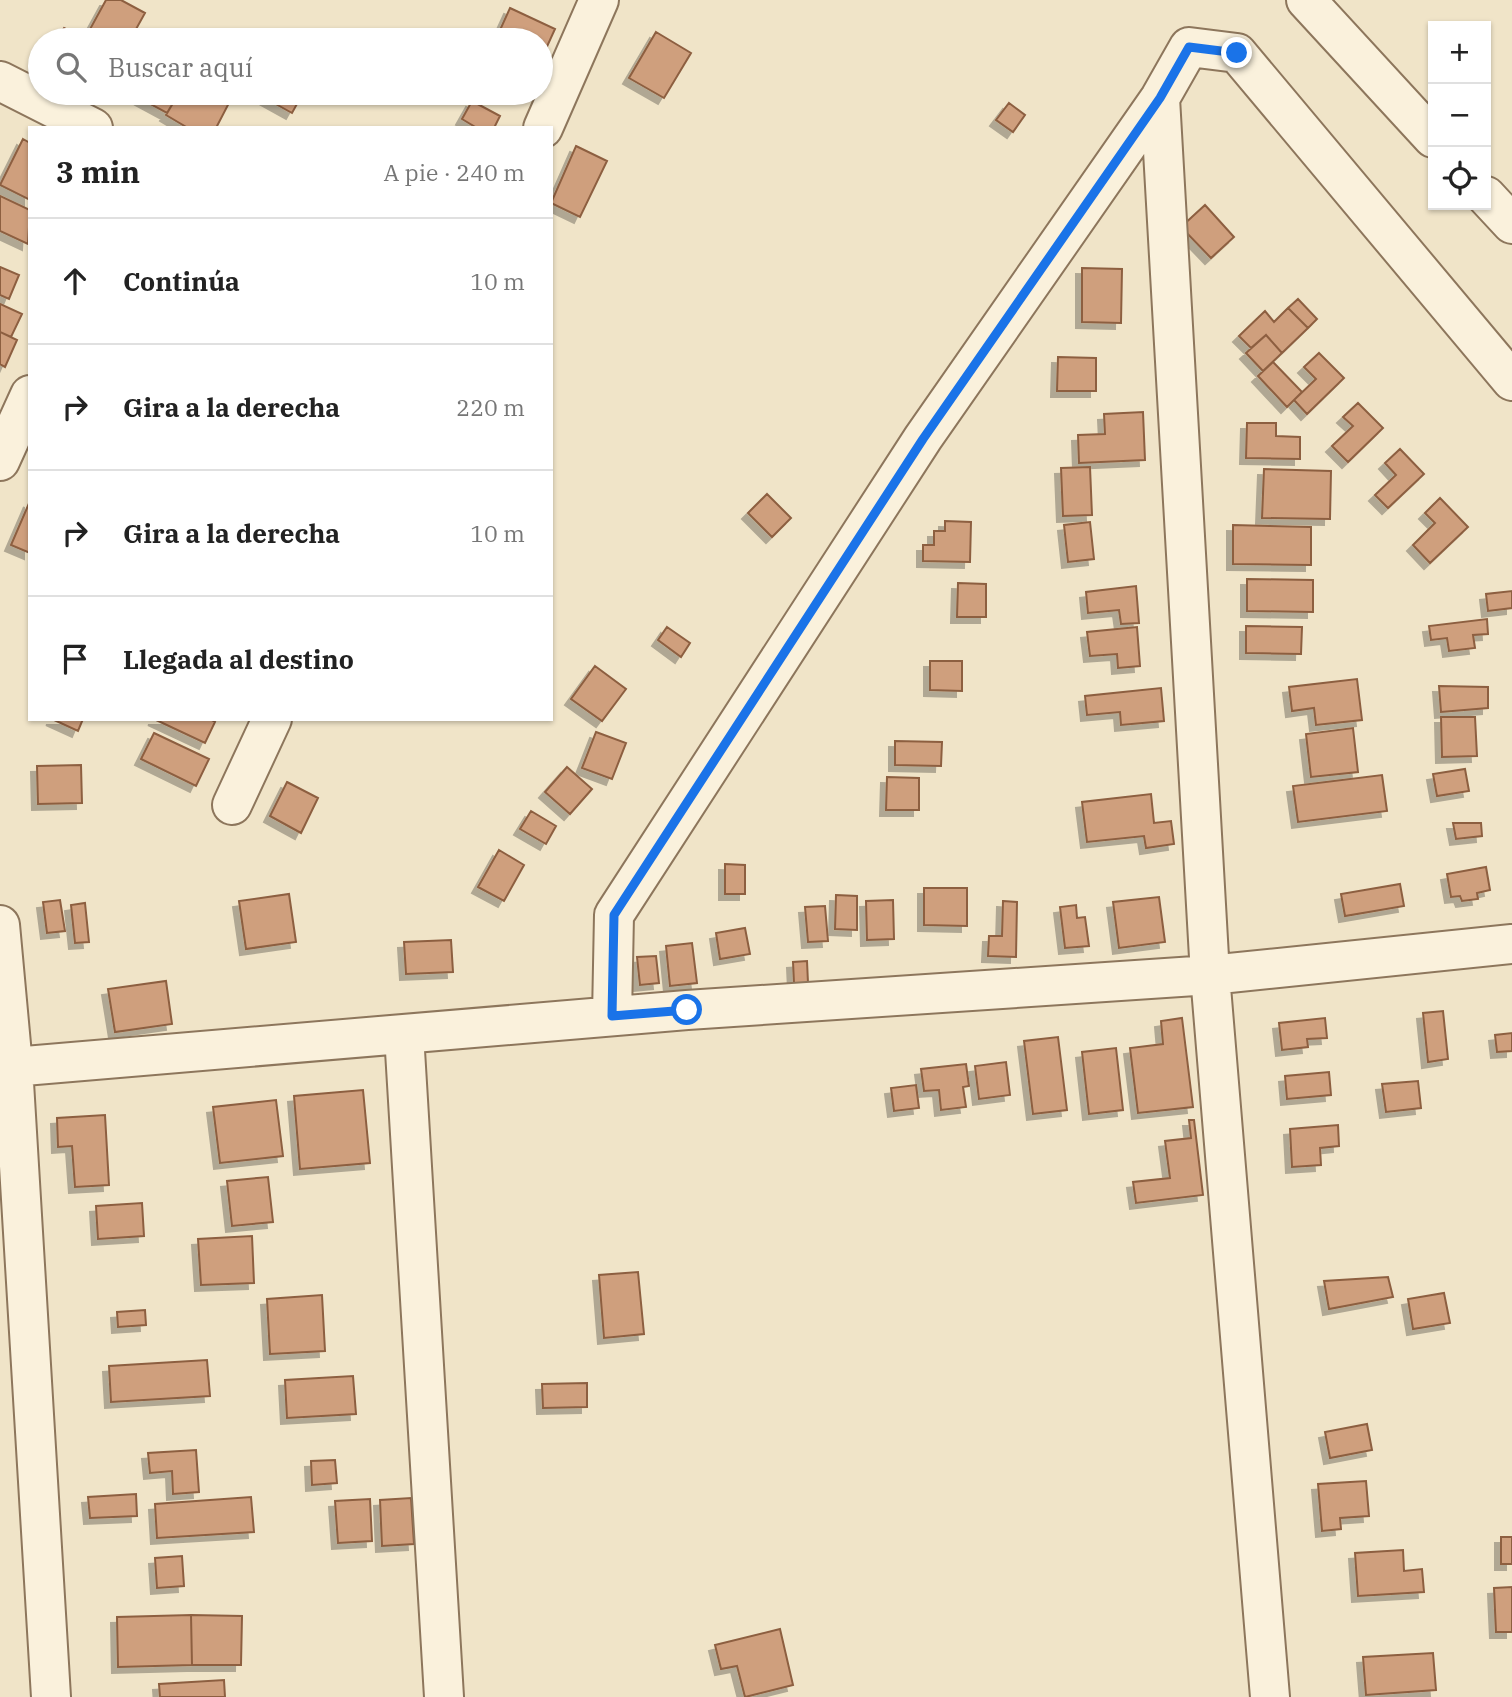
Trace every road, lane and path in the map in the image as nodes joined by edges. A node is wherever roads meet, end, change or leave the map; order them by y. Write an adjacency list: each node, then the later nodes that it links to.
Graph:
1 (599, 0): 8 (street)
2 (1306, 0): 9 (street)
3 (0, 81): 4 (street)
4 (28, 95)
5 (1160, 98): 12 (street); 19 (street); 20 (street)
6 (47, 105): 7 (street)
7 (89, 126)
8 (544, 126)
9 (1428, 133)
10 (1491, 201): 11 (street)
11 (1512, 224)
12 (1512, 381)
13 (28, 398): 14 (street)
14 (0, 461)
15 (271, 721): 16 (street)
16 (232, 805)
17 (0, 925): 22 (street)
18 (1512, 944): 19 (street)
19 (1210, 975): 20 (street); 25 (street)
20 (612, 1016): 21 (street)
21 (404, 1034): 22 (street); 24 (street)
22 (6, 1067): 23 (street)
23 (51, 1697)
24 (444, 1697)
25 (1270, 1697)

